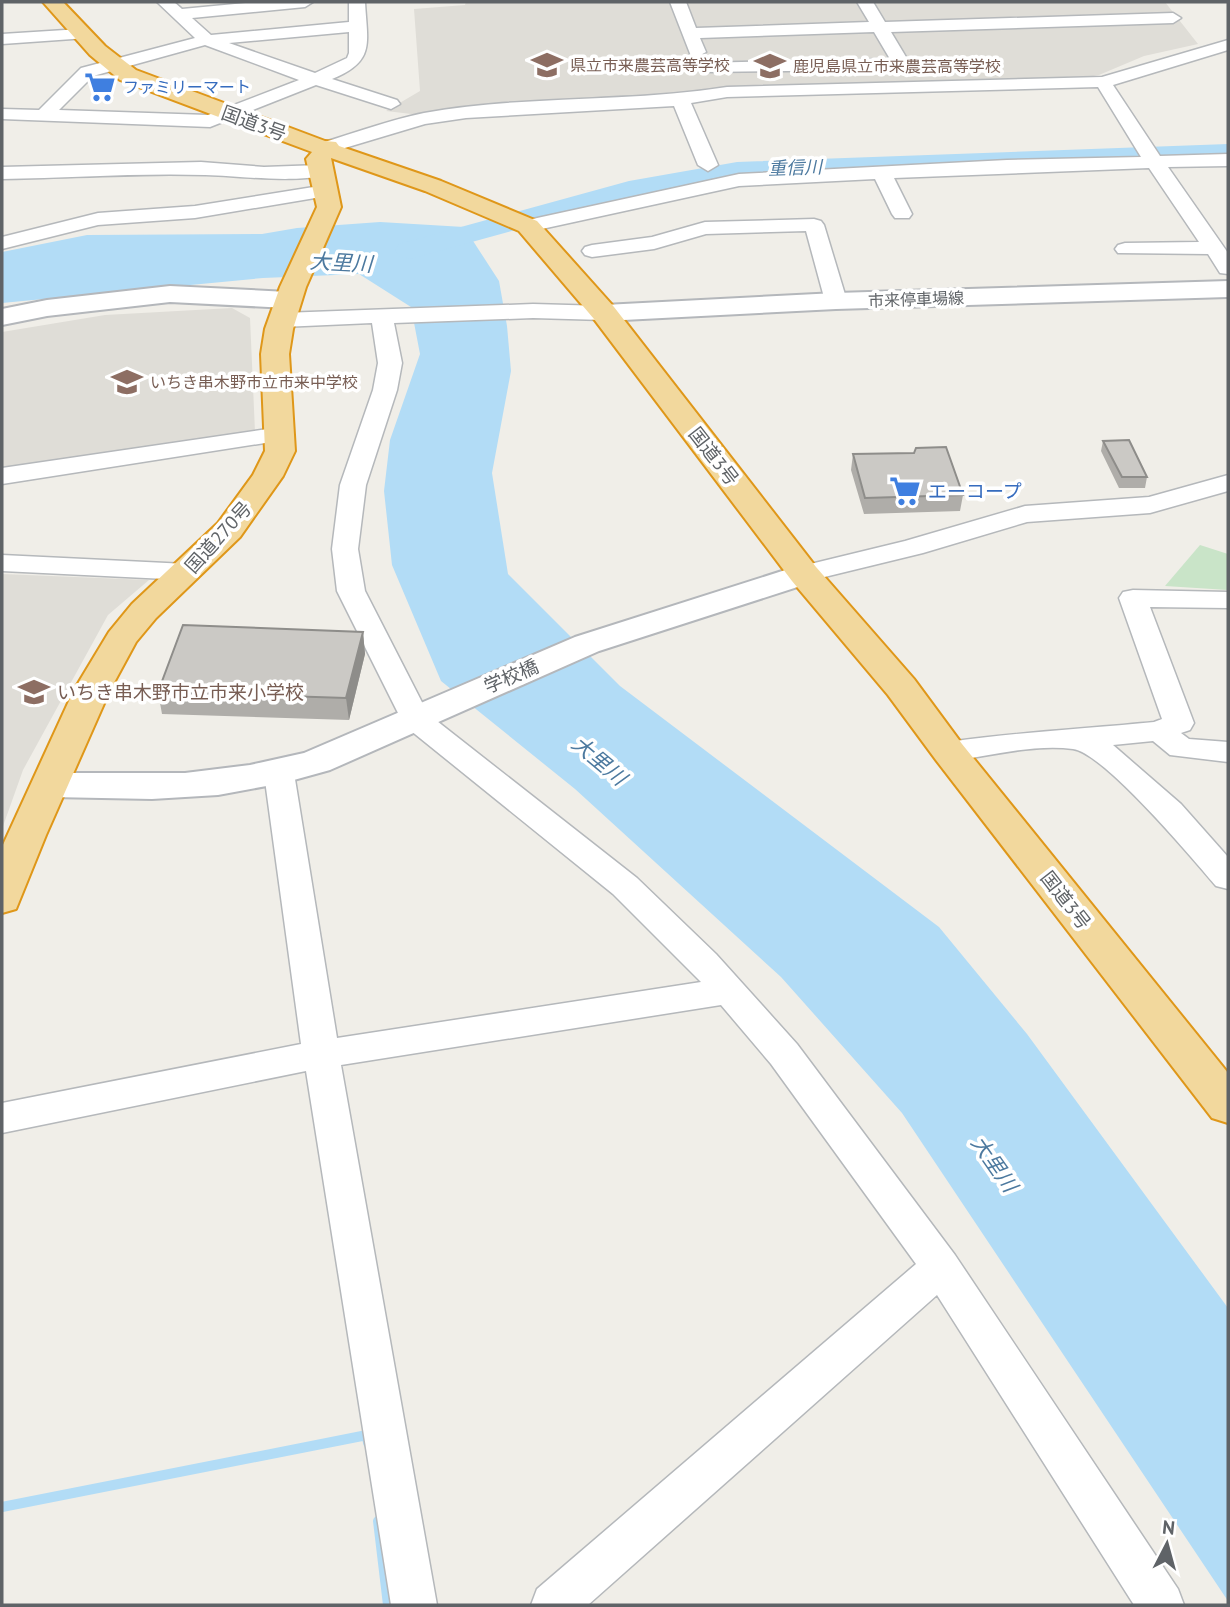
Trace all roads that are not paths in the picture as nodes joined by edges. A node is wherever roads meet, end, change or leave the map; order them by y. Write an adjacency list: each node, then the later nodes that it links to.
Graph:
1 (53, 2): 15 (highway, 国道3号)
2 (304, 2): 8 (street)
3 (357, 2): 12 (street)
4 (678, 2): 14 (street)
5 (865, 2): 13 (street)
6 (984, 2): 11 (street)
7 (1048, 2): 10 (street)
8 (171, 8): 17 (street)
9 (1173, 18): 10 (street)
10 (1064, 20): 11 (street)
11 (1000, 22): 13 (street)
12 (356, 26): 17 (street); 21 (street)
13 (879, 27): 14 (street); 20 (street)
14 (690, 33): 20 (street)
15 (81, 34): 16 (street); 19 (highway, 国道3号)
16 (2, 39)
17 (207, 40): 19 (street); 21 (street)
18 (1228, 45): 22 (street)
19 (112, 65): 27 (highway, 国道3号); 28 (street)
20 (703, 67): 23 (street)
21 (314, 80): 25 (street); 27 (street)
22 (1103, 82): 23 (street); 31 (street)
23 (714, 96): 24 (street)
24 (680, 100): 29 (street); 32 (street)
25 (391, 104)
26 (2, 114): 28 (street)
27 (228, 114): 28 (street); 29 (highway, 国道3号)
28 (44, 116)
29 (328, 147): 35 (highway, 国道270号); 37 (highway, 国道3号)
30 (1228, 160): 31 (street)
31 (1154, 163): 33 (street); 39 (street)
32 (708, 165)
33 (882, 172): 36 (street); 37 (street)
34 (2, 173): 35 (street)
35 (323, 181): 38 (street); 45 (highway, 国道270号)
36 (902, 214)
37 (512, 220): 46 (highway, 国道3号)
38 (2, 243)
39 (1214, 248): 40 (street); 42 (street)
40 (1125, 249)
41 (592, 251): 44 (street)
42 (1228, 268)
43 (1228, 289): 44 (street, 市来停車場線)
44 (836, 301): 46 (street, 市来停車場線)
45 (288, 302): 47 (street); 48 (street); 49 (highway, 国道270号)
46 (604, 313): 47 (street); 54 (highway, 国道3号)
47 (386, 316): 56 (street)
48 (2, 317)
49 (281, 434): 50 (street); 53 (highway, 国道270号)
50 (2, 476)
51 (1228, 483): 54 (street)
52 (2, 563): 53 (street)
53 (187, 572): 62 (highway, 国道270号)
54 (804, 574): 56 (street, 学校橋); 59 (highway, 国道3号)
55 (1228, 600): 57 (street)
56 (426, 714): 61 (street, 学校橋); 65 (street)
57 (1159, 731): 58 (street); 60 (street)
58 (1081, 739): 59 (street); 63 (street)
59 (949, 752): 67 (highway, 国道3号)
60 (1228, 752)
61 (279, 773): 62 (street, 学校橋); 66 (street)
62 (51, 785): 64 (highway, 国道270号)
63 (1228, 878)
64 (2, 900)
65 (729, 991): 66 (street); 69 (street)
66 (321, 1054): 68 (street); 70 (street)
67 (1228, 1105)
68 (2, 1118)
69 (941, 1267): 71 (street); 72 (street)
70 (414, 1605)
71 (554, 1605)
72 (1161, 1605)

